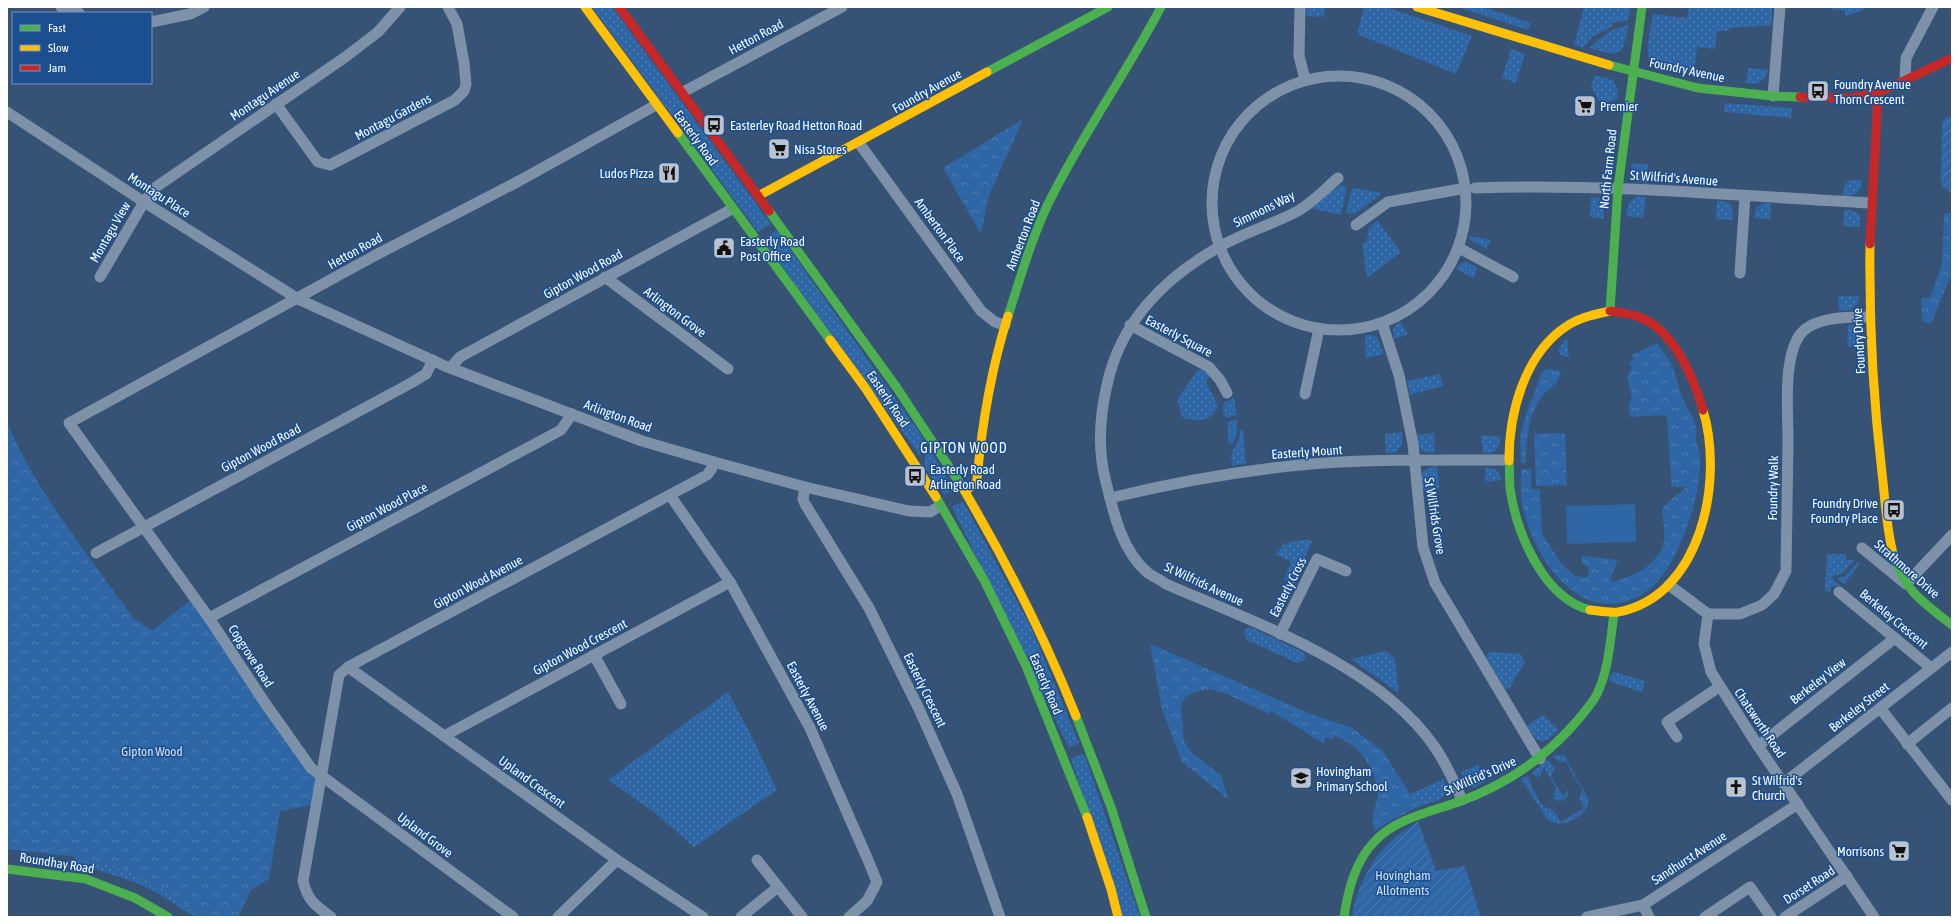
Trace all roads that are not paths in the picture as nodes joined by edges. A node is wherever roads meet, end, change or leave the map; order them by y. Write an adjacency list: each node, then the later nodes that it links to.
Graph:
1 (61, 7): 15 (street)
2 (204, 7): 16 (street)
3 (400, 7): 24 (street, Montagu Avenue)
4 (448, 7): 24 (street, Montagu Gardens)
5 (585, 7): 25 (street, Easterly Road)
6 (619, 7): 21 (street, Easterly Road)
7 (842, 7): 21 (street, Hetton Road)
8 (1108, 7): 27 (street, Foundry Avenue)
9 (1161, 7): 47 (street, Amberton Road)
10 (1300, 7): 19 (street)
11 (1417, 7): 18 (street, Foundry Avenue)
12 (1642, 7): 18 (street, North Farm Road)
13 (1780, 7): 23 (street)
14 (1932, 7): 20 (street)
15 (75, 12)
16 (152, 22)
17 (1952, 58): 20 (street, Foundry Avenue)
18 (1633, 71): 23 (street, Foundry Avenue); 30 (street, North Farm Road)
19 (1305, 79): 29 (street); 37 (street)
20 (1906, 82): 22 (street, Foundry Avenue)
21 (683, 92): 31 (street, Easterly Road)
22 (1878, 93): 23 (street, Foundry Avenue); 34 (street, Foundry Drive)
23 (1773, 96)
24 (276, 104): 33 (street, Montagu Avenue)
25 (656, 105): 35 (street, Easterly Road); 43 (street, Hetton Road)
26 (7, 112): 33 (street, Montagu Place)
27 (859, 143): 31 (street, Foundry Avenue); 47 (street, Amberton Place)
28 (1338, 178): 37 (street, Simmons Way)
29 (1470, 188): 30 (street, St Wilfrid's Avenue); 36 (street, St Wilfrid's Avenue); 38 (street)
30 (1618, 188): 32 (street, St Wilfrid's Avenue); 44 (street, North Farm Road)
31 (758, 196): 61 (street, Easterly Road)
32 (1745, 196): 34 (street, St Wilfrid's Avenue); 39 (street)
33 (144, 202): 40 (street, Montagu View); 43 (street, Montagu Place)
34 (1871, 203): 45 (street, Foundry Drive)
35 (732, 209): 41 (street, Gipton Wood Road); 64 (street, Easterly Road)
36 (1356, 225)
37 (1219, 246): 48 (street, St Wilfrids Avenue); 49 (street)
38 (1459, 248): 42 (street); 46 (street)
39 (1740, 273)
40 (100, 277)
41 (605, 277): 51 (street, Gipton Wood Road); 52 (street, Arlington Grove)
42 (1513, 277)
43 (298, 299): 50 (street, Arlington Road); 56 (street, Hetton Road)
44 (1610, 311): 58 (street); 72 (street)
45 (1870, 317): 71 (street, Foundry Drive); 75 (street, Foundry Walk)
46 (1382, 323): 49 (street); 57 (street, St Wilfrids Grove)
47 (1005, 325): 61 (street, Amberton Road)
48 (1130, 325): 53 (street, Easterly Square); 63 (street, St Wilfrids Avenue)
49 (1319, 329): 54 (street)
50 (433, 360): 51 (street, Arlington Road); 65 (street, Gipton Wood Road)
51 (450, 368): 55 (street, Arlington Road)
52 (728, 370)
53 (1227, 393)
54 (1305, 394)
55 (572, 414): 59 (street, Arlington Road); 76 (street, Gipton Wood Place)
56 (69, 423): 65 (street, Copgrove Road)
57 (1413, 460): 58 (street, Easterly Mount); 63 (street, Easterly Mount); 94 (street, St Wilfrids Grove)
58 (1508, 460): 74 (street)
59 (714, 462): 60 (street, Arlington Road); 62 (street, Gipton Wood Avenue)
60 (805, 487): 64 (street, Arlington Road); 115 (street, Easterly Crescent)
61 (965, 491): 91 (street, Easterly Road)
62 (670, 495): 70 (street, Easterly Avenue); 82 (street, Gipton Wood Avenue)
63 (1110, 498): 78 (street, St Wilfrids Avenue)
64 (940, 506): 93 (street, Easterly Road)
65 (144, 527): 68 (street, Gipton Wood Road); 76 (street, Copgrove Road)
66 (1952, 535): 71 (street)
67 (1862, 548): 71 (street, Strathmore Drive)
68 (96, 553)
69 (1346, 571): 78 (street, Easterly Cross)
70 (730, 582): 81 (street, Gipton Wood Crescent); 114 (street, Easterly Avenue)
71 (1906, 584): 77 (street, Strathmore Drive)
72 (1669, 585): 74 (street); 75 (street)
73 (1839, 592): 79 (street, Berkeley Crescent)
74 (1614, 614): 94 (street, St Wilfrid's Drive)
75 (1708, 614): 84 (street, Chatsworth Road)
76 (209, 618): 95 (street, Copgrove Road)
77 (1952, 625)
78 (1280, 634): 98 (street, St Wilfrids Avenue)
79 (1895, 638): 83 (street, Berkeley Crescent); 92 (street, Berkeley View)
80 (1952, 652): 83 (street, Berkeley Street)
81 (594, 655): 85 (street); 88 (street, Gipton Wood Crescent)
82 (348, 667): 88 (street, Upland Crescent); 95 (street, Gipton Wood Avenue)
83 (1931, 668): 86 (street, Berkeley Street)
84 (1719, 687): 89 (street); 92 (street, Chatsworth Road)
85 (621, 704)
86 (1880, 708): 90 (street); 96 (street, Berkeley Street)
87 (1952, 708): 90 (street)
88 (444, 736): 100 (street, Upland Crescent)
89 (1677, 737)
90 (1908, 744): 97 (street)
91 (1088, 745): 93 (street); 117 (street, Easterly Road)
92 (1758, 746): 96 (street, Chatsworth Road)
93 (1069, 753): 116 (street, Easterly Road)
94 (1540, 759): 98 (street, St Wilfrid's Drive)
95 (321, 775): 108 (street); 109 (street, Upland Grove)
96 (1784, 783): 99 (street, Chatsworth Road)
97 (1951, 796)
98 (1462, 800): 118 (street, St Wilfrid's Drive)
99 (1798, 804): 103 (street, Chatsworth Road); 105 (street, Sandhurst Avenue)
100 (617, 860): 110 (street); 111 (street, Upland Crescent)
101 (756, 860): 104 (street)
102 (7, 869): 107 (street, Roundhay Road)
103 (1847, 876): 106 (street, Dorset Road); 123 (street, Chatsworth Road)
104 (778, 887): 112 (street); 113 (street)
105 (1643, 905): 119 (street, Sandhurst Avenue); 120 (street)
106 (1791, 915)
107 (168, 917)
108 (331, 917)
109 (512, 917)
110 (558, 917)
111 (703, 917)
112 (741, 917)
113 (802, 917)
114 (849, 917)
115 (1000, 917)
116 (1118, 917)
117 (1146, 917)
118 (1344, 917)
119 (1587, 917)
120 (1649, 917)
121 (1705, 917): 122 (street)
122 (1770, 917)
123 (1874, 917)

